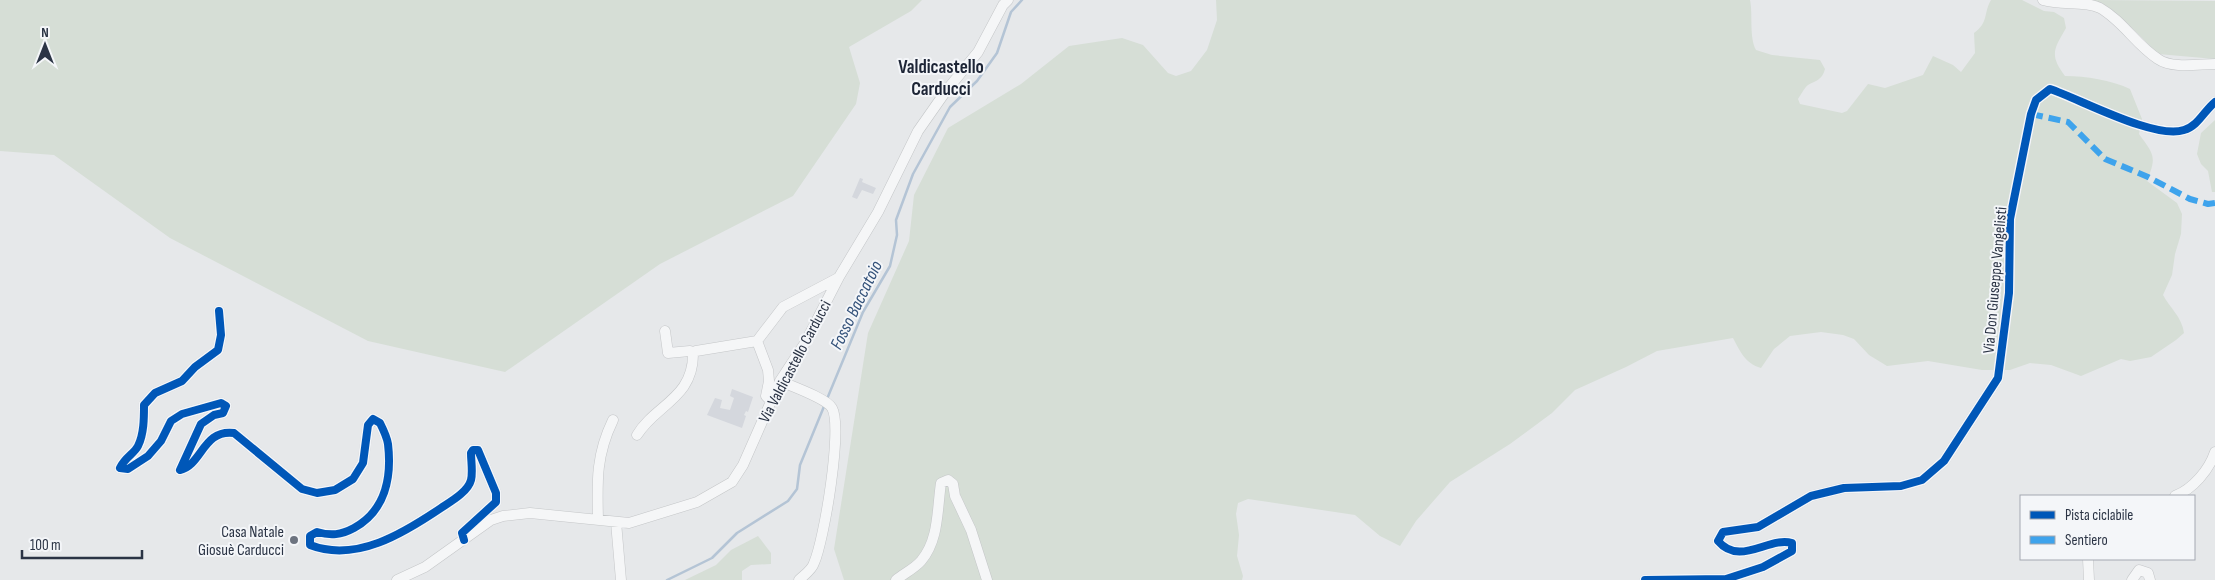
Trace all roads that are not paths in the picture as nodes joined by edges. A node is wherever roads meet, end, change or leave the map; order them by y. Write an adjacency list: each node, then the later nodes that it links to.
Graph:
1 (1008, 0): 5 (street, Via Valdicastello Carducci)
2 (2043, 0): 3 (street)
3 (2215, 64)
4 (2215, 102): 25 (street, Via Don Giuseppe Vangelisti)
5 (839, 277): 8 (street); 10 (street, Via Valdicastello Carducci)
6 (219, 311): 18 (street, Via Valdicastello Carducci)
7 (665, 331): 9 (street)
8 (757, 341): 9 (street); 11 (street)
9 (693, 353): 13 (street)
10 (780, 381): 11 (street, Via Valdicastello Carducci); 22 (street)
11 (771, 400): 17 (street, Via Valdicastello Carducci)
12 (613, 420): 16 (street)
13 (637, 435)
14 (2215, 452): 15 (street)
15 (2177, 495)
16 (598, 519): 17 (street, Via Valdicastello Carducci); 18 (street, Via Valdicastello Carducci)
17 (616, 522): 21 (street)
18 (464, 540): 20 (street, Via Valdicastello Carducci)
19 (2088, 560): 26 (street)
20 (397, 580)
21 (621, 580)
22 (799, 580)
23 (896, 580): 24 (street)
24 (987, 580)
25 (1645, 580)
26 (2089, 580)
27 (2132, 580): 28 (street)
28 (2150, 580)

